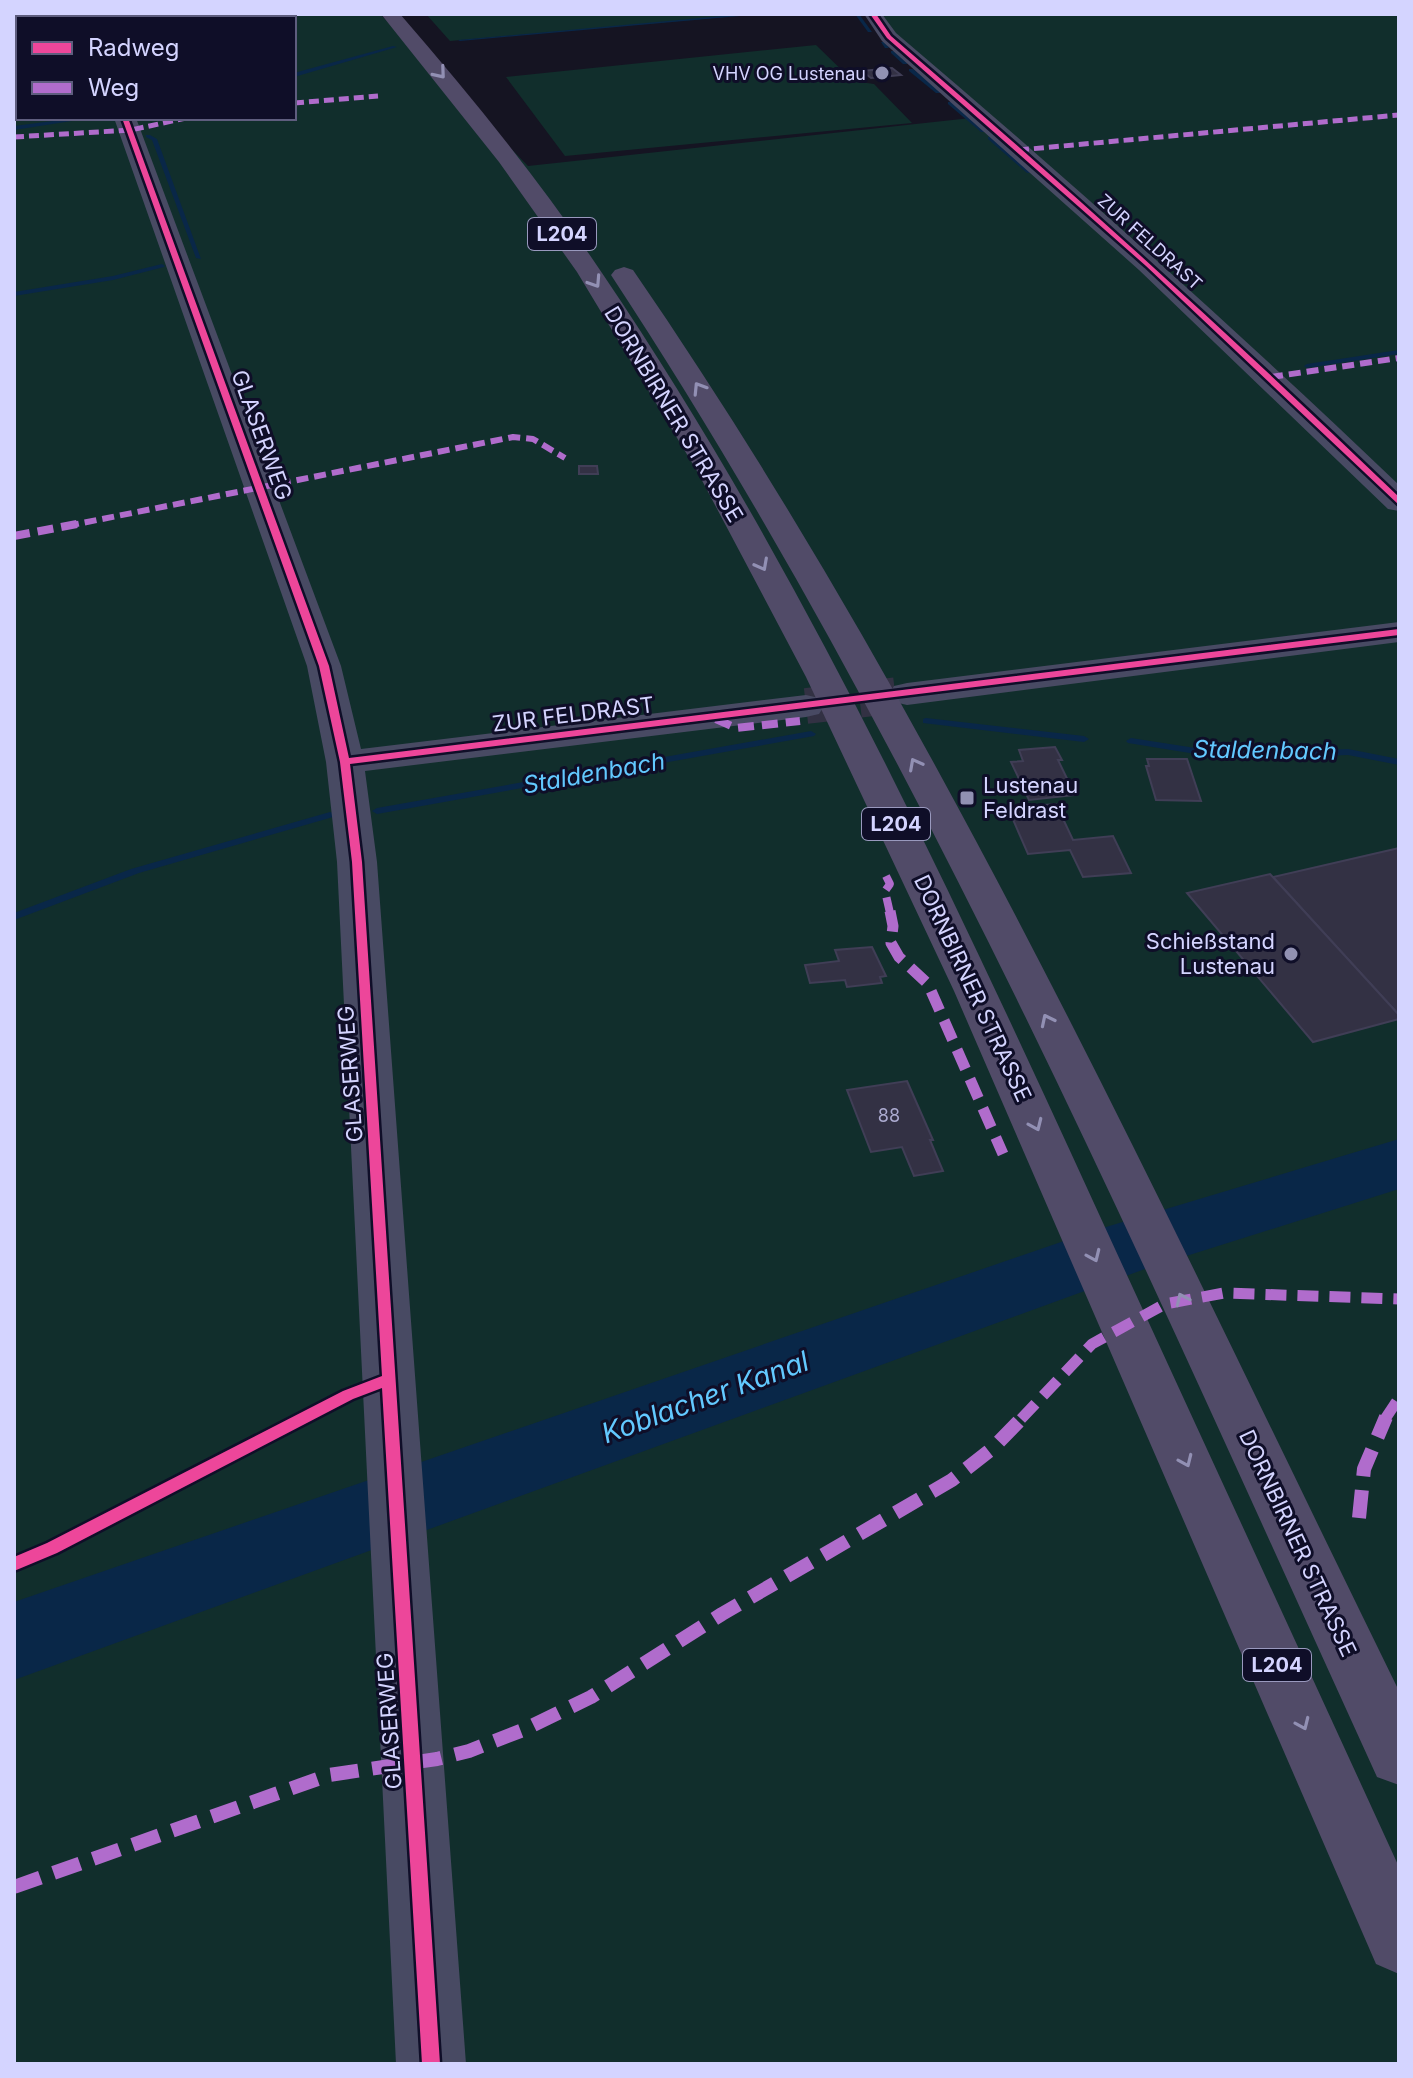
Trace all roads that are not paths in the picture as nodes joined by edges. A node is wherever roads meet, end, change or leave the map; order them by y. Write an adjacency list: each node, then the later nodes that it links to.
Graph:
1 (390, 14): 13 (main road, DORNBIRNER STRASSE / L204, one-way to 13)
2 (873, 14): 7 (street, ZUR FELDRAST)
3 (468, 73): 4 (main road)
4 (487, 95)
5 (126, 120): 11 (street, GLASERWEG)
6 (610, 256): 12 (main road, DORNBIRNER STRASSE / L204, one-way to 6)
7 (1399, 502)
8 (1399, 632): 9 (street)
9 (907, 694)
10 (806, 706): 11 (street, ZUR FELDRAST)
11 (345, 762): 14 (street, GLASERWEG)
12 (1399, 1756)
13 (1399, 1941)
14 (431, 2064)

